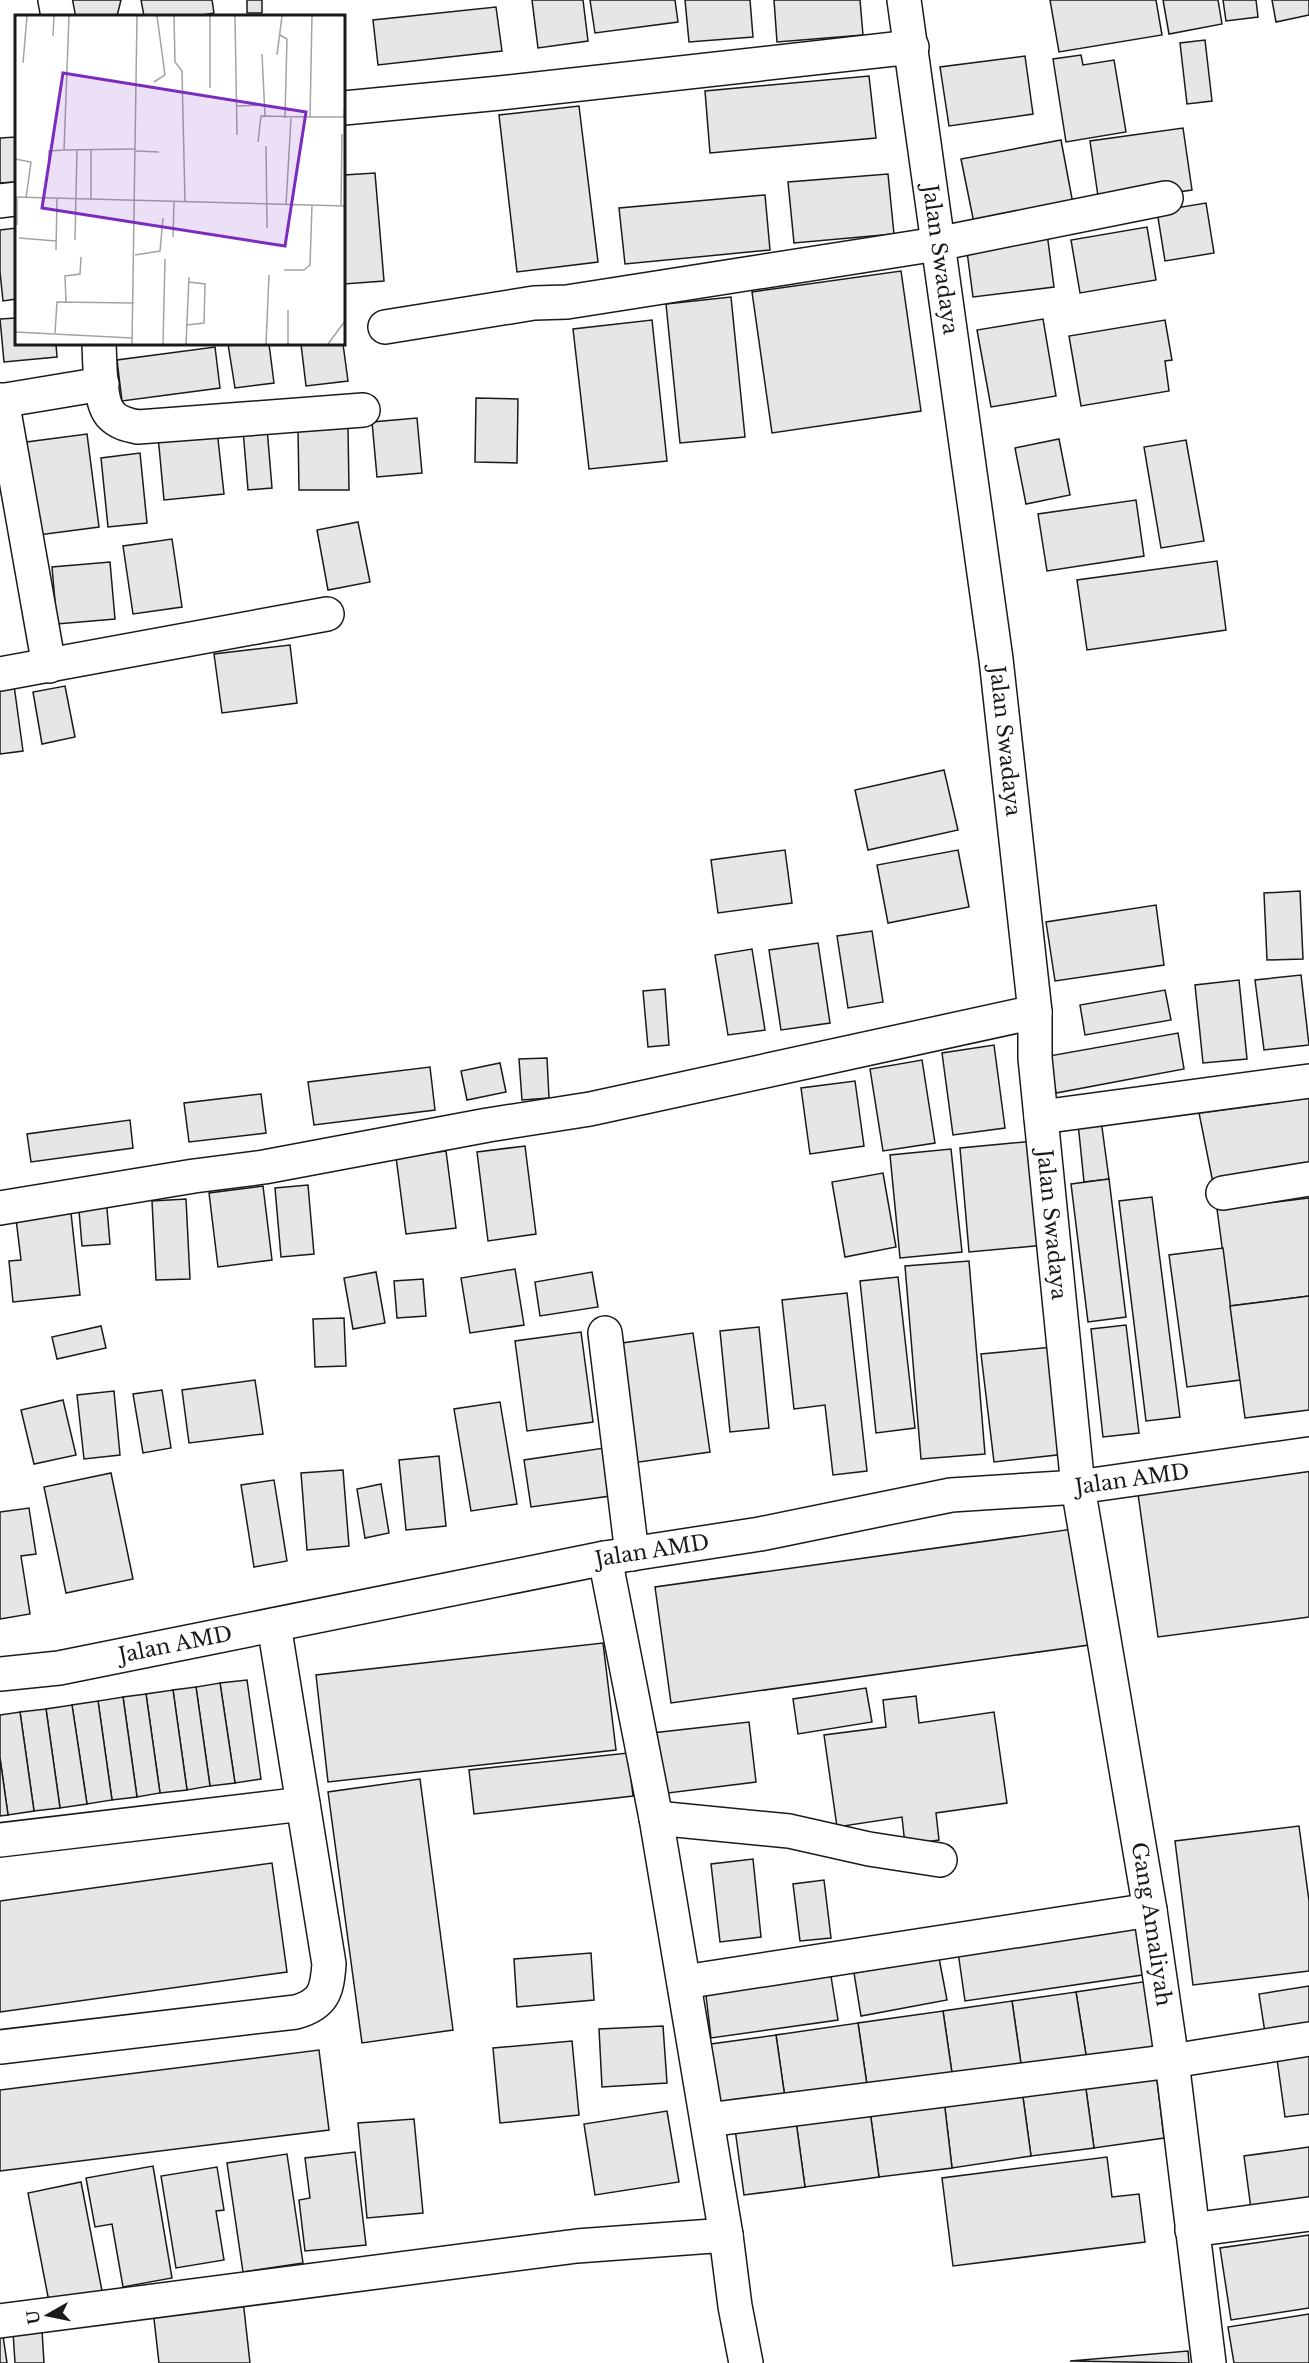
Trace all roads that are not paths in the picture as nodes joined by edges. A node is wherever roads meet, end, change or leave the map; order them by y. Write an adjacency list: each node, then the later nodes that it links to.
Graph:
1 (55, 0): 3 (street)
2 (904, 0): 4 (street, Jalan Swadaya)
3 (58, 15)
4 (912, 47): 5 (street); 9 (street, Jalan Swadaya)
5 (345, 108)
6 (1167, 198): 9 (street)
7 (15, 199): 8 (street)
8 (0, 201)
9 (937, 244): 10 (street); 18 (street, Jalan Swadaya)
10 (385, 327)
11 (99, 345): 12 (street)
12 (102, 384): 13 (street); 14 (street)
13 (1, 401): 16 (street)
14 (363, 410)
15 (327, 614): 16 (street)
16 (49, 666): 17 (street)
17 (0, 674)
18 (1035, 1012): 20 (street, Jalan Swadaya); 23 (street)
19 (1309, 1081): 20 (street)
20 (1041, 1117): 26 (street, Jalan Swadaya)
21 (1309, 1179): 22 (street)
22 (1223, 1192)
23 (0, 1208)
24 (605, 1332): 27 (street)
25 (1309, 1454): 26 (street, Jalan AMD)
26 (1078, 1487): 27 (street, Jalan AMD); 34 (street, Gang Amaliyah)
27 (618, 1556): 28 (street, Jalan AMD); 31 (street)
28 (274, 1625): 29 (street, Jalan AMD); 30 (street)
29 (0, 1674)
30 (303, 1804): 32 (street); 37 (street)
31 (657, 1818): 33 (street); 35 (street)
32 (0, 1840)
33 (940, 1860)
34 (1150, 1910): 35 (street); 38 (street, Gang Amaliyah)
35 (684, 1982): 39 (street)
36 (1309, 2039): 38 (street)
37 (0, 2047)
38 (1172, 2061): 39 (street); 41 (street, Gang Amaliyah)
39 (707, 2120): 42 (street)
40 (1309, 2214): 41 (street)
41 (1192, 2230): 45 (street, Gang Amaliyah)
42 (726, 2235): 43 (street); 44 (street)
43 (0, 2321)
44 (746, 2363)
45 (1209, 2363)

